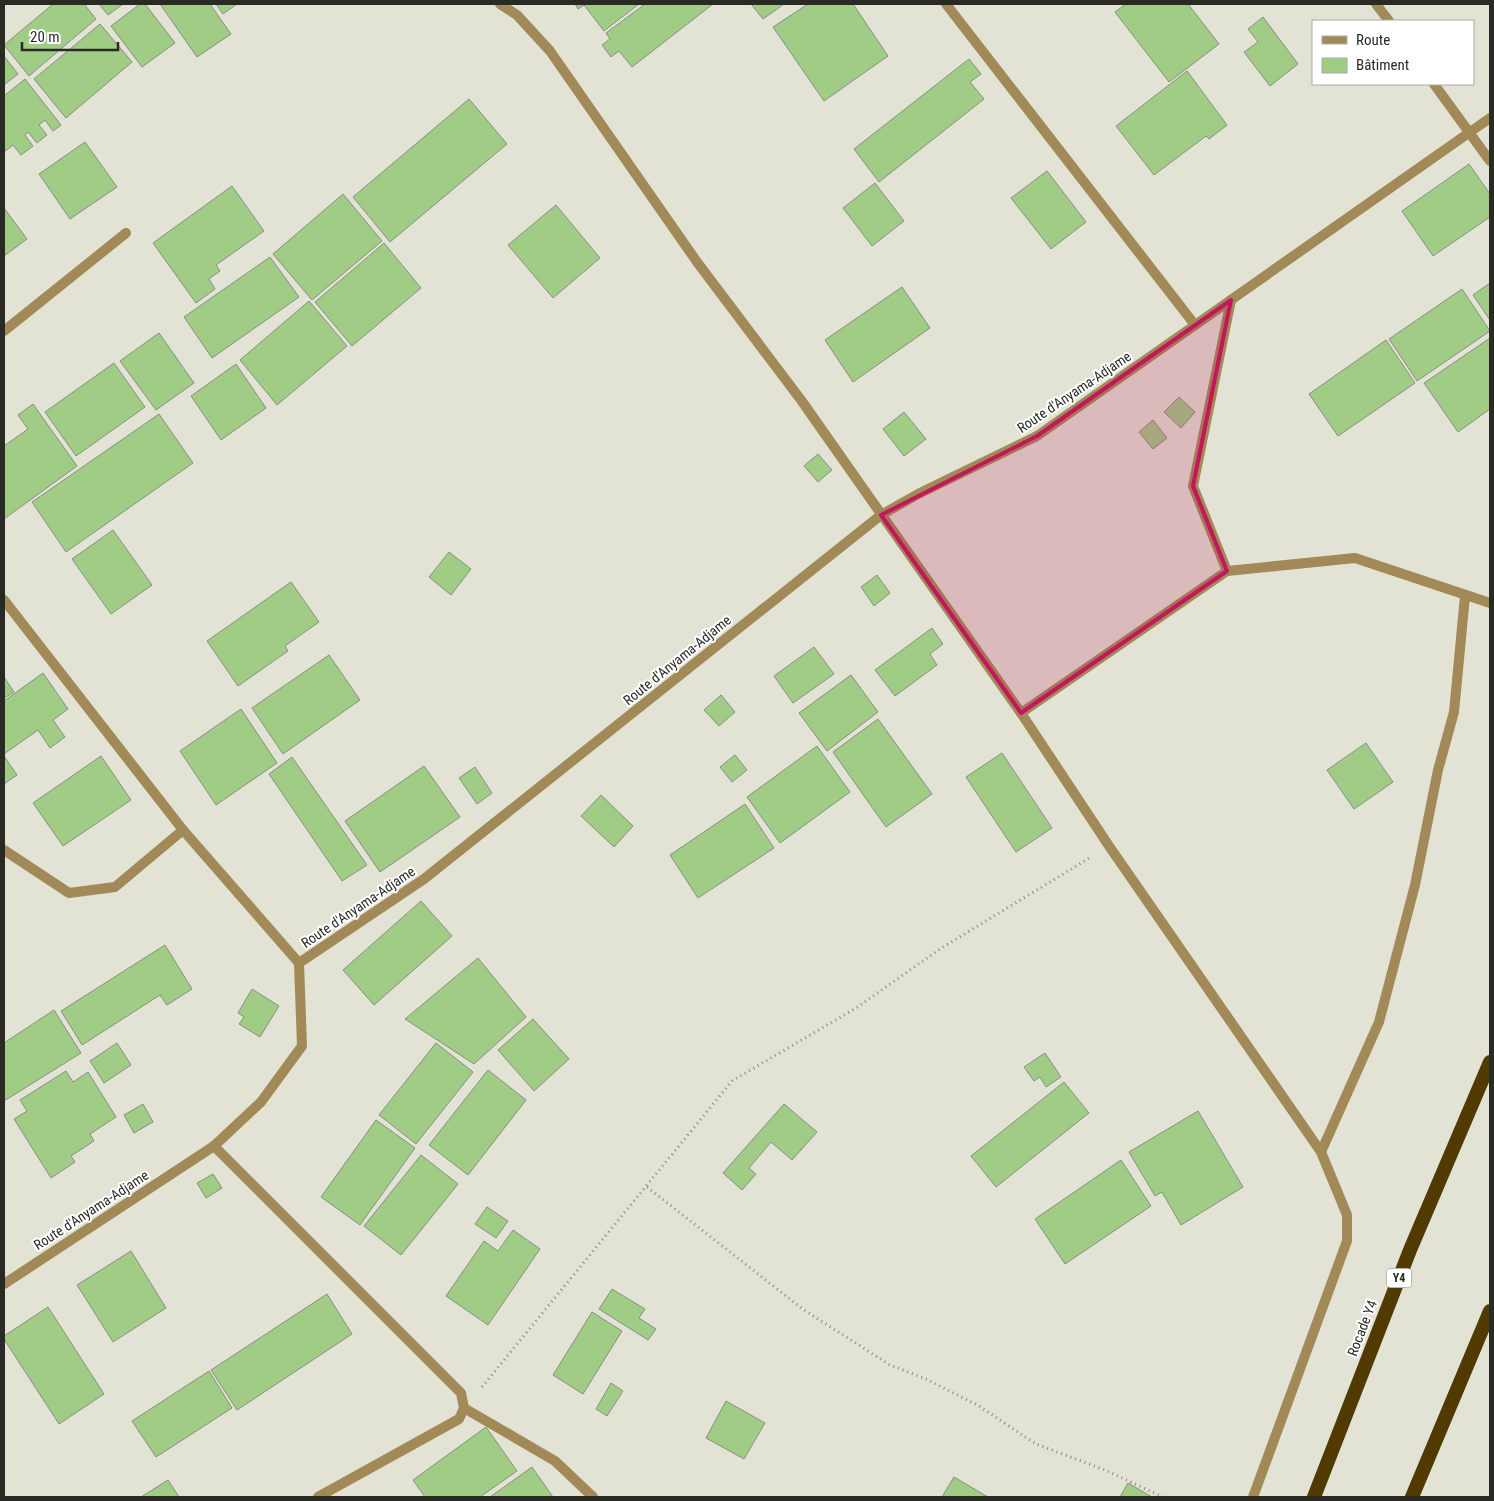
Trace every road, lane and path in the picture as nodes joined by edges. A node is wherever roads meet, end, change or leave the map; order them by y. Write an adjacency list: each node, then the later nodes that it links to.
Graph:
1 (500, 4): 13 (street)
2 (946, 4): 11 (street)
3 (1376, 4): 4 (street)
4 (1388, 20)
5 (1435, 85): 7 (street)
6 (1490, 118): 7 (street, Route d'Anyama-Adjame)
7 (1470, 132): 8 (street); 10 (street, Route d'Anyama-Adjame)
8 (1490, 161)
9 (126, 233): 12 (street)
10 (1231, 300): 11 (street, Route d'Anyama-Adjame); 14 (street)
11 (1195, 325): 13 (street, Route d'Anyama-Adjame)
12 (4, 332)
13 (881, 515): 18 (street); 22 (street, Route d'Anyama-Adjame)
14 (1227, 571): 15 (street); 18 (street)
15 (1465, 596): 17 (street); 25 (street)
16 (4, 600): 19 (street)
17 (1490, 603)
18 (1021, 713): 20 (street)
19 (183, 830): 21 (street); 22 (street)
20 (1109, 846): 25 (street); 26 (path)
21 (4, 850)
22 (299, 964): 24 (street, Route d'Anyama-Adjame)
23 (1490, 1062): 34 (highway, Rocade Y4 / Y4)
24 (214, 1146): 27 (street, Route d'Anyama-Adjame); 29 (street)
25 (1322, 1152): 33 (street)
26 (647, 1187): 29 (path); 32 (path)
27 (4, 1284)
28 (1490, 1310): 35 (highway)
29 (464, 1408): 30 (street); 31 (street)
30 (318, 1497)
31 (593, 1497)
32 (1163, 1497)
33 (1253, 1497)
34 (1314, 1497)
35 (1412, 1497)

